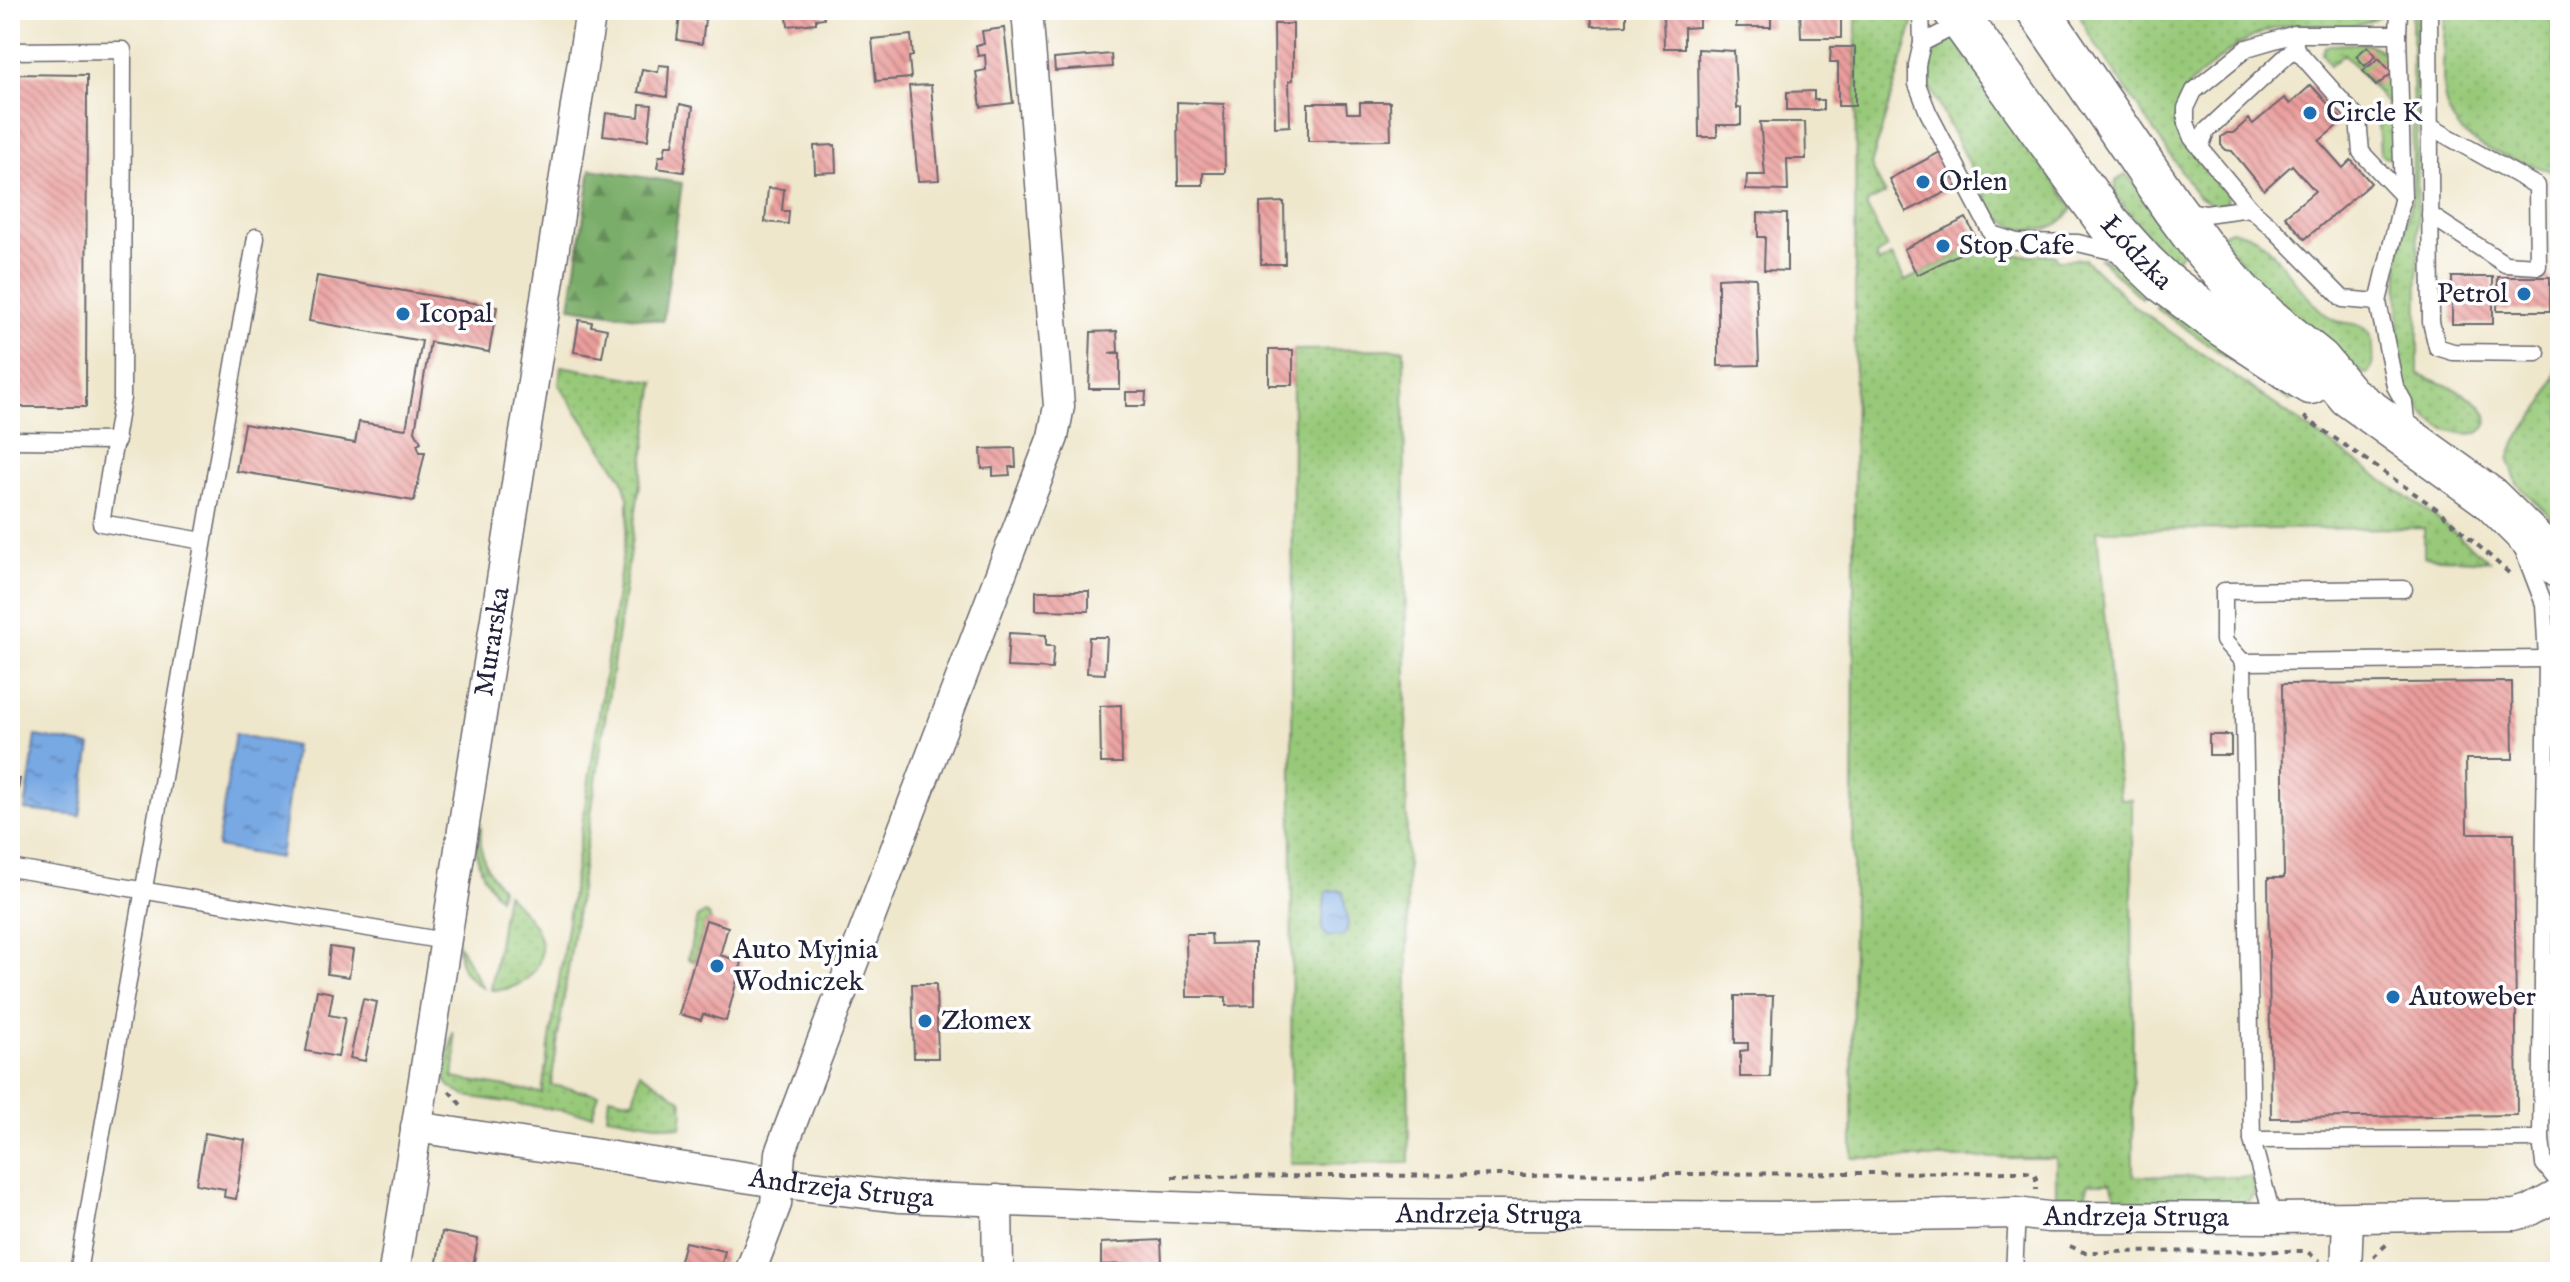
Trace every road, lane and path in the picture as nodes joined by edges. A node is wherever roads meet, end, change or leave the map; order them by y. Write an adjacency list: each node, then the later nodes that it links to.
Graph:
1 (591, 10): 35 (street, Murarska)
2 (1027, 10): 39 (street)
3 (1921, 10): 11 (lane)
4 (2031, 10): 8 (main road)
5 (2038, 10): 16 (main road, Łódzka)
6 (2399, 10): 9 (lane)
7 (2429, 10): 13 (lane)
8 (1971, 22): 11 (lane); 20 (main road, Łódzka)
9 (2398, 34): 10 (lane); 15 (lane)
10 (2295, 41): 14 (lane); 14 (lane); 15 (lane)
11 (1922, 43): 20 (lane)
12 (10, 51): 27 (lane)
13 (2429, 126): 18 (lane); 18 (lane)
14 (2200, 148): 17 (lane)
15 (2403, 196): 21 (lane)
16 (2173, 208): 17 (lane); 23 (main road, Łódzka)
17 (2250, 208): 21 (lane)
18 (2430, 215): 22 (lane)
19 (256, 237): 28 (lane)
20 (2144, 263): 23 (main road, Łódzka)
21 (2378, 302): 25 (lane)
22 (2537, 353)
23 (2349, 396): 25 (main road, Łódzka)
24 (2294, 410): 29 (path)
25 (2408, 438): 29 (main road, Łódzka)
26 (10, 440): 27 (lane)
27 (117, 441): 28 (lane)
28 (203, 541): 34 (lane)
29 (2552, 586): 31 (lane)
30 (2404, 589): 32 (lane)
31 (2547, 659): 32 (lane); 37 (lane)
32 (2243, 662): 38 (lane)
33 (10, 868): 34 (lane)
34 (143, 890): 35 (lane); 48 (lane)
35 (445, 941): 36 (street, Murarska)
36 (416, 1127): 39 (street, Andrzeja Struga); 49 (street, Murarska)
37 (2541, 1139): 38 (lane); 40 (lane)
38 (2252, 1140): 46 (lane)
39 (777, 1182): 42 (street, Andrzeja Struga); 50 (street)
40 (2560, 1184)
41 (2560, 1194): 43 (street, Andrzeja Struga)
42 (997, 1200): 45 (street, Andrzeja Struga); 51 (street)
43 (2529, 1211): 44 (lane); 47 (street, Andrzeja Struga)
44 (2560, 1211)
45 (2017, 1213): 46 (street, Andrzeja Struga); 52 (lane)
46 (2273, 1218): 47 (street, Andrzeja Struga)
47 (2348, 1218): 53 (street)
48 (78, 1272)
49 (394, 1272)
50 (750, 1272)
51 (998, 1272)
52 (2014, 1272)
53 (2346, 1272)

